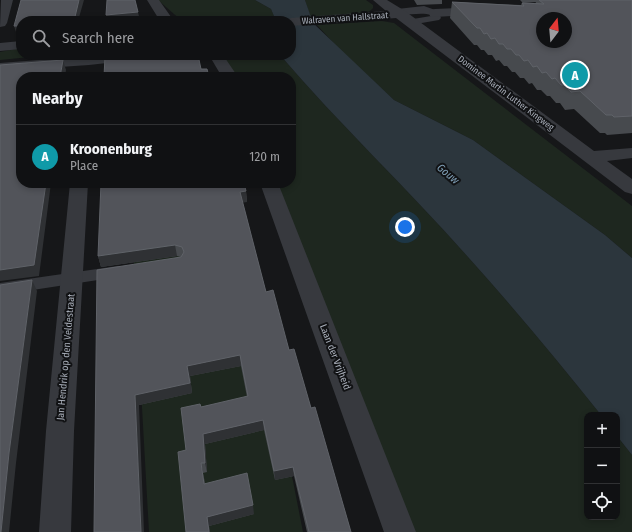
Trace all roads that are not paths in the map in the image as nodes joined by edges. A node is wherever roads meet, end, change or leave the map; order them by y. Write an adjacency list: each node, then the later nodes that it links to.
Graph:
1 (7, 0): 9 (street)
2 (153, 0): 6 (street)
3 (379, 0): 7 (street, Dominee Martin Luther Kingweg)
4 (496, 10): 5 (street)
5 (435, 13): 7 (street); 7 (street)
6 (164, 16)
7 (402, 16): 8 (street, Walraven van Hallstraat); 19 (street, Dominee Martin Luther Kingweg)
8 (296, 22)
9 (0, 24)
10 (16, 45): 11 (street)
11 (0, 47)
12 (98, 60): 14 (street)
13 (219, 60): 17 (street)
14 (89, 61): 15 (street); 16 (street)
15 (0, 66)
16 (88, 72)
17 (227, 72)
18 (632, 154): 19 (street)
19 (590, 157): 22 (street, Dominee Martin Luther Kingweg)
20 (79, 188): 24 (street, Jan Hendrik op den Veldestraat)
21 (271, 188): 27 (street, Laan der Vrijheid)
22 (632, 188)
23 (132, 270): 24 (street)
24 (72, 279): 25 (street); 26 (street, Jan Hendrik op den Veldestraat)
25 (0, 289)
26 (55, 532)
27 (400, 532)

